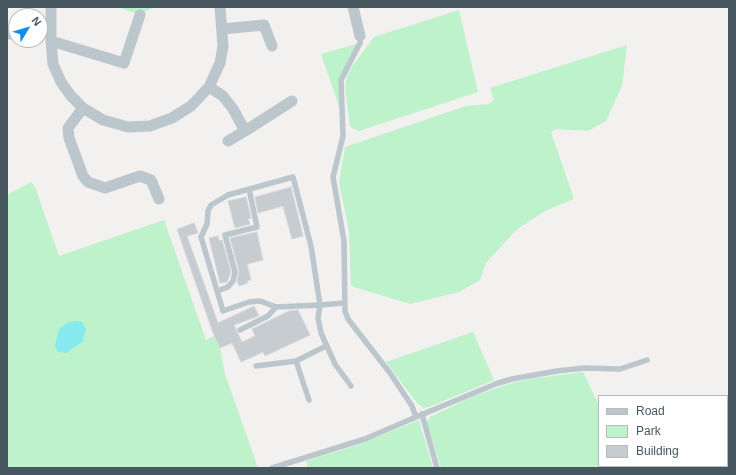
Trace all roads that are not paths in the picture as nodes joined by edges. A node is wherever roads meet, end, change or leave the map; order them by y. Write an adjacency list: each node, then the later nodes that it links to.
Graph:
1 (51, 7): 6 (street)
2 (220, 7): 5 (street)
3 (353, 7): 7 (street)
4 (140, 15): 8 (street)
5 (222, 29): 10 (street); 11 (street)
6 (48, 30)
7 (360, 36): 19 (lane)
8 (48, 37)
9 (48, 42): 13 (street)
10 (272, 46)
11 (209, 87): 13 (street); 14 (street)
12 (292, 101): 14 (street)
13 (83, 108): 17 (street)
14 (245, 131): 15 (street)
15 (228, 141)
16 (249, 189): 18 (lane); 18 (lane); 20 (lane)
17 (159, 199)
18 (217, 291): 21 (lane)
19 (344, 303): 20 (lane); 30 (lane)
20 (320, 305): 21 (lane); 23 (lane)
21 (276, 307): 22 (lane)
22 (240, 330)
23 (326, 346): 25 (lane); 27 (lane)
24 (647, 360): 29 (lane)
25 (296, 361): 26 (lane); 28 (lane)
26 (256, 366)
27 (350, 386)
28 (309, 400)
29 (422, 414): 30 (lane); 32 (lane)
30 (416, 417): 31 (lane)
31 (272, 468)
32 (437, 468)

